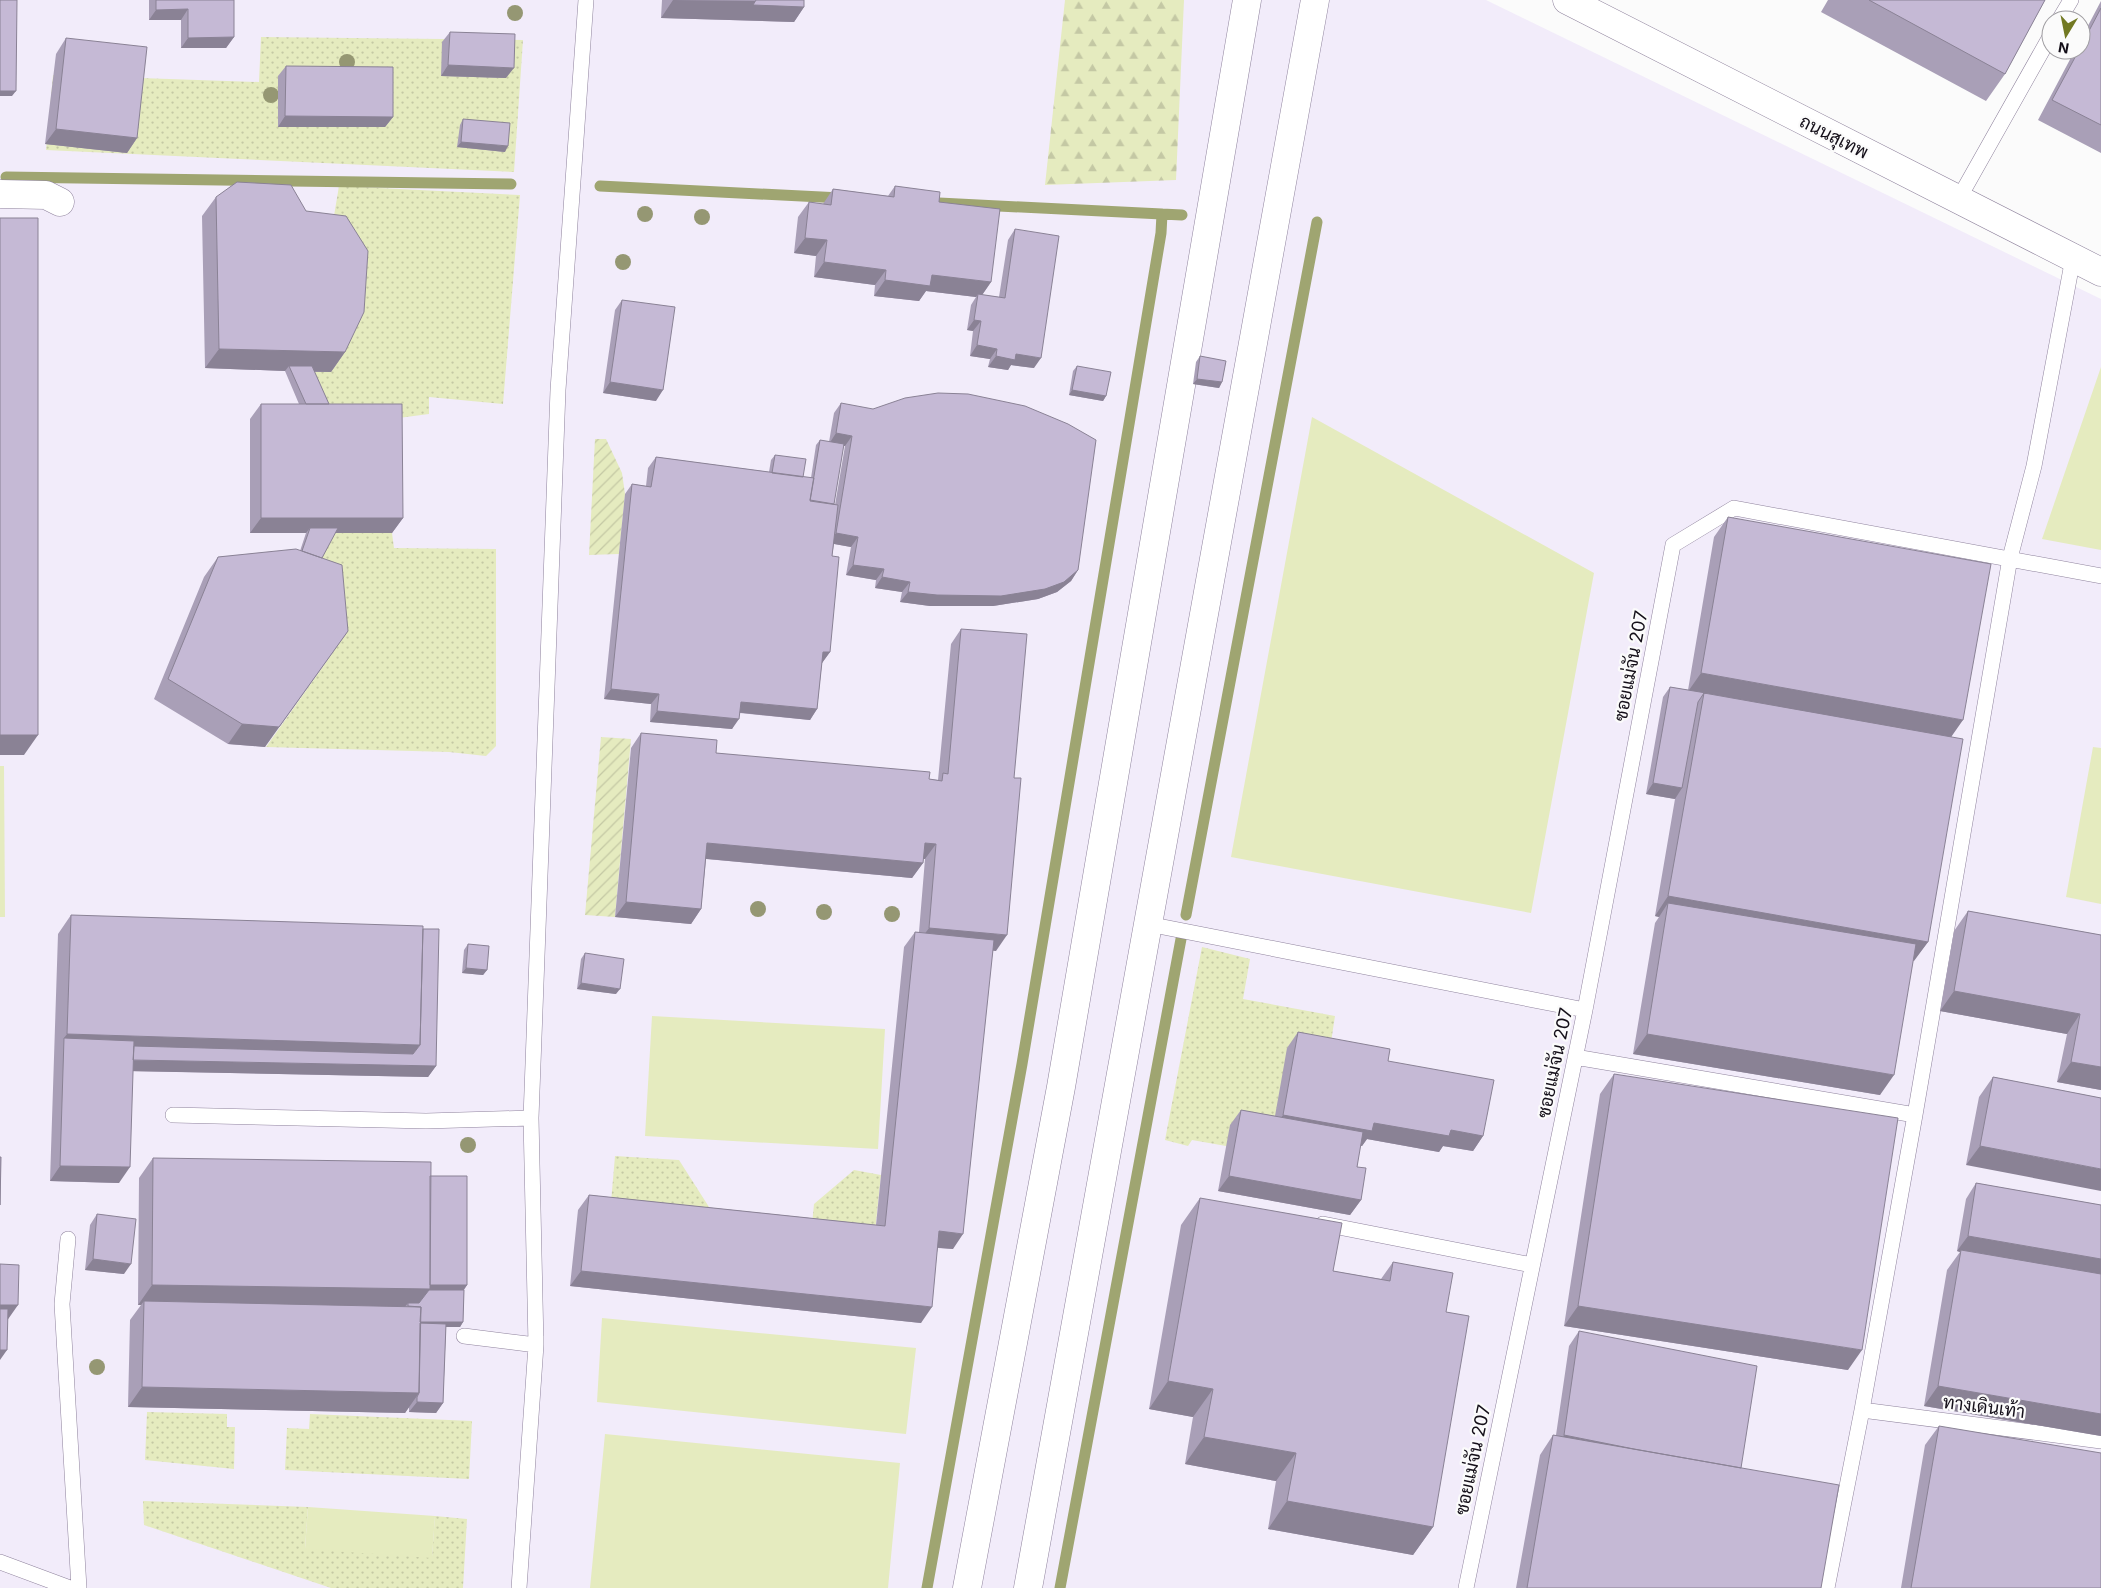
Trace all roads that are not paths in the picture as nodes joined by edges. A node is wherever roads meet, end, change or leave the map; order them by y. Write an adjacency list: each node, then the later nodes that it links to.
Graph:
1 (585, 0): 18 (lane)
2 (1247, 0): 30 (street)
3 (1314, 0): 13 (street)
4 (1567, 0): 7 (street, ถนนสุเทพ)
5 (2041, 53): 7 (lane)
6 (0, 194): 8 (street)
7 (1958, 200): 9 (street, ถนนสุเทพ)
8 (60, 202)
9 (2073, 258): 10 (street, ถนนสุเทพ); 11 (lane)
10 (2101, 272)
11 (2010, 558): 12 (lane); 14 (lane, ซอยแม่จัน 207); 17 (lane)
12 (2101, 576)
13 (1148, 924): 14 (lane); 31 (street)
14 (1585, 1010): 15 (lane, ซอยแม่จัน 207)
15 (1575, 1056): 17 (lane); 21 (lane, ซอยแม่จัน 207)
16 (173, 1115): 18 (lane)
17 (1915, 1115): 24 (lane)
18 (531, 1118): 23 (lane)
19 (1308, 1221): 21 (lane)
20 (68, 1239): 28 (lane)
21 (1532, 1265): 32 (lane, ซอยแม่จัน 207)
22 (464, 1336): 23 (lane)
23 (536, 1345): 29 (lane)
24 (1862, 1410): 25 (lane, ทางเดินเท้า); 33 (lane)
25 (2101, 1441)
26 (0, 1562): 27 (lane)
27 (70, 1588)
28 (79, 1588)
29 (519, 1588)
30 (968, 1588)
31 (1028, 1588)
32 (1466, 1588)
33 (1827, 1588)

